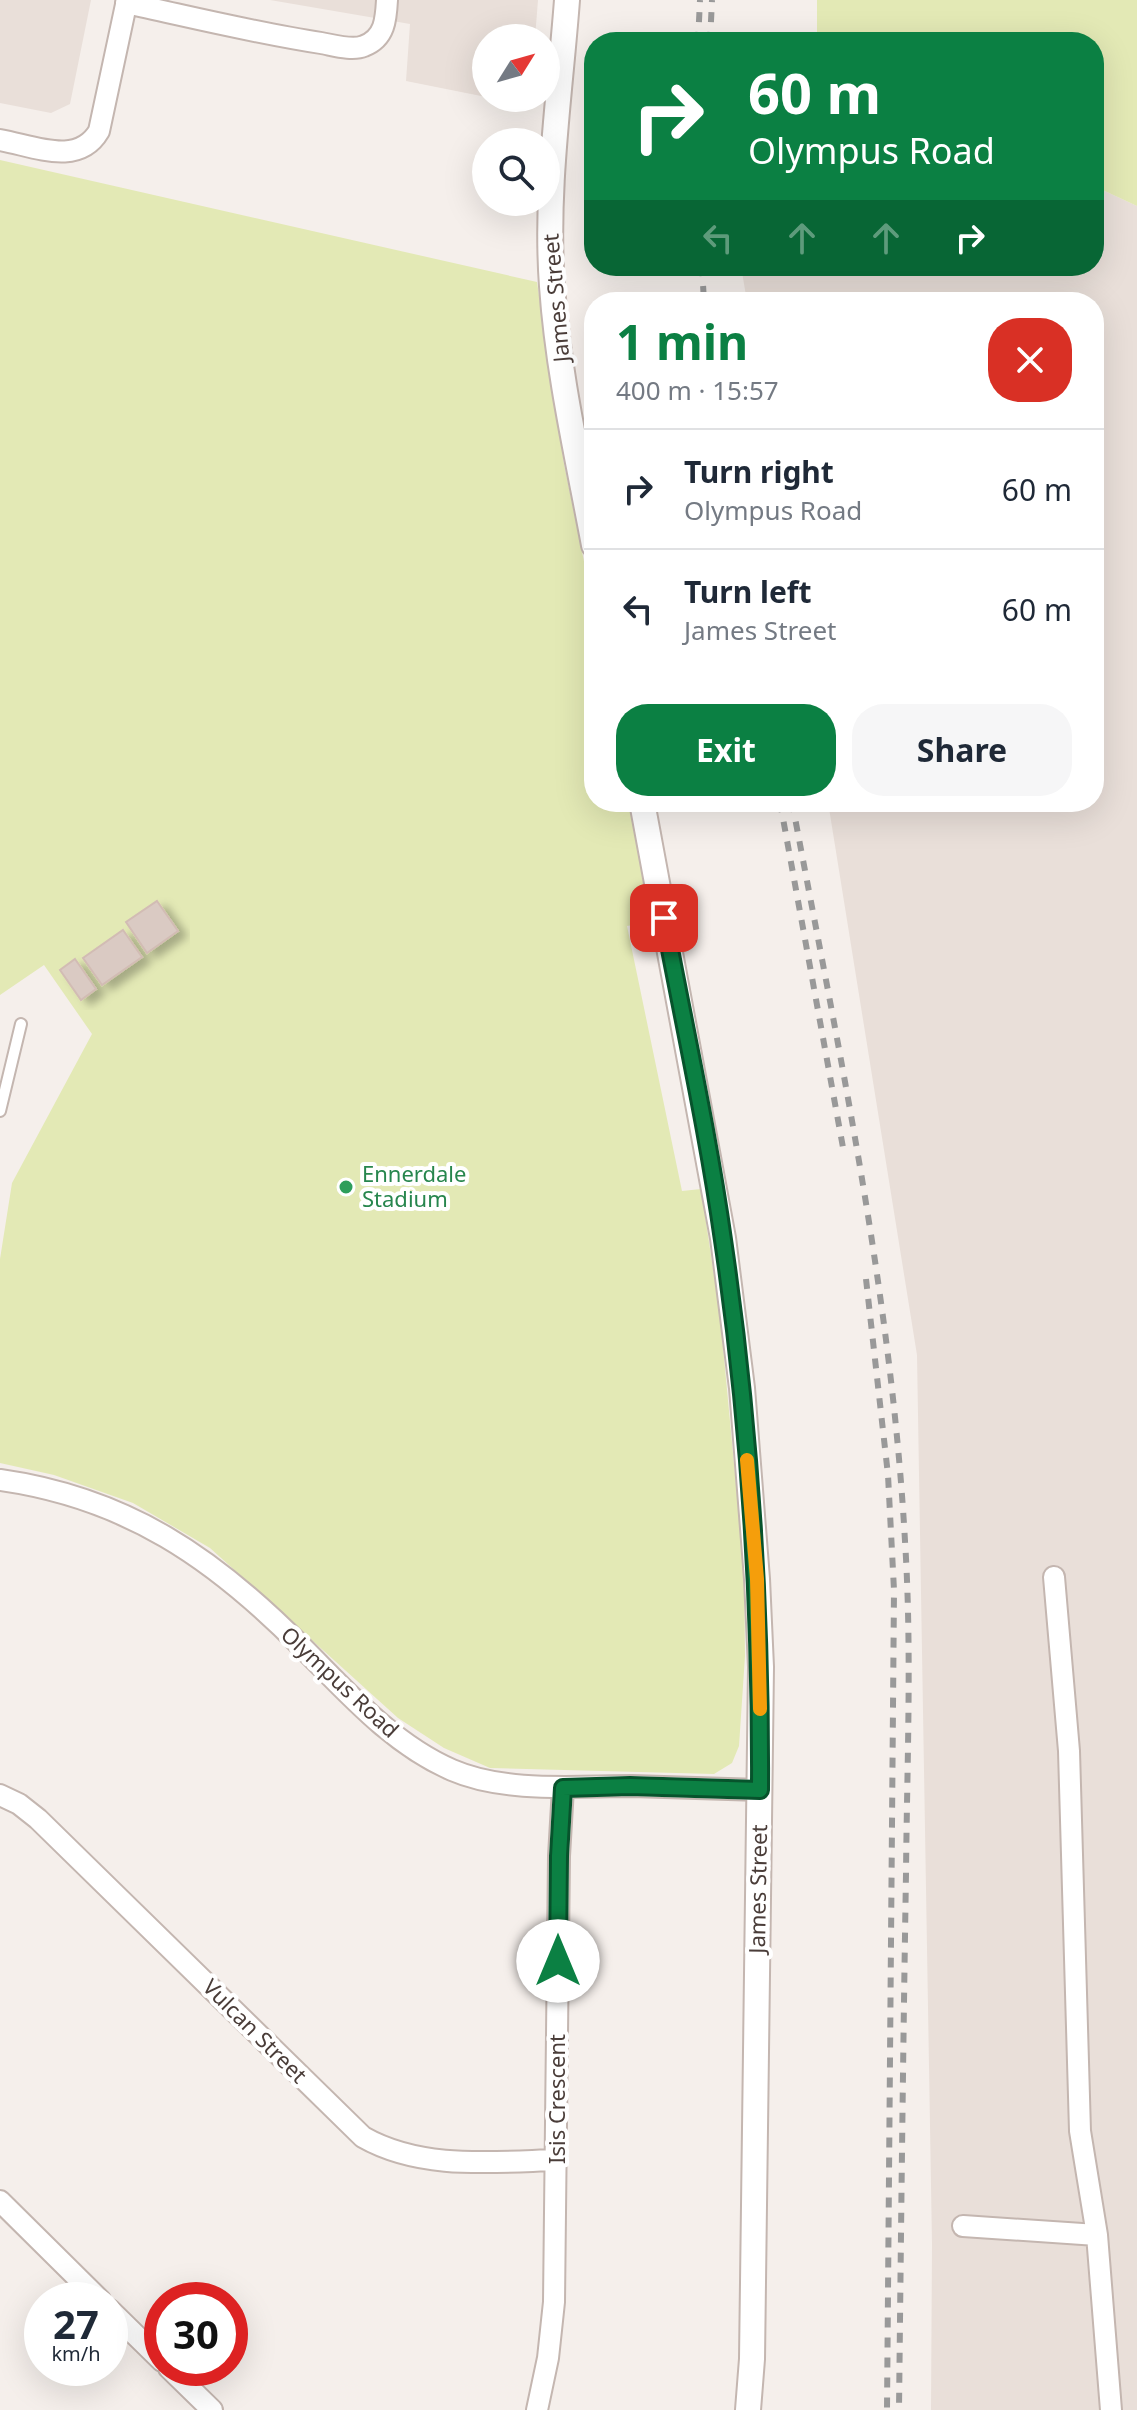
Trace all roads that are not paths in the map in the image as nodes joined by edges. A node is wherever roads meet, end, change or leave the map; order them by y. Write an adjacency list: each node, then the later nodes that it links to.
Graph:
1 (387, 0): 3 (street)
2 (567, 0): 5 (street, James Street)
3 (126, 2): 4 (street)
4 (0, 140)
5 (584, 491)
6 (644, 812): 12 (street, James Street)
7 (21, 1024): 8 (lane)
8 (0, 1111)
9 (0, 1480): 11 (street, Olympus Road)
10 (1054, 1577): 17 (street)
11 (563, 1788): 12 (street, Olympus Road); 14 (street, Isis Crescent)
12 (760, 1790): 24 (street, James Street)
13 (0, 1795): 14 (street, Vulcan Street)
14 (557, 2160): 23 (street, Isis Crescent)
15 (0, 2201): 18 (street)
16 (963, 2226): 17 (street)
17 (1097, 2235): 25 (street)
18 (82, 2282)
19 (128, 2328): 20 (street)
20 (144, 2343)
21 (187, 2386): 22 (street)
22 (212, 2410)
23 (537, 2410)
24 (748, 2410)
25 (1111, 2410)

